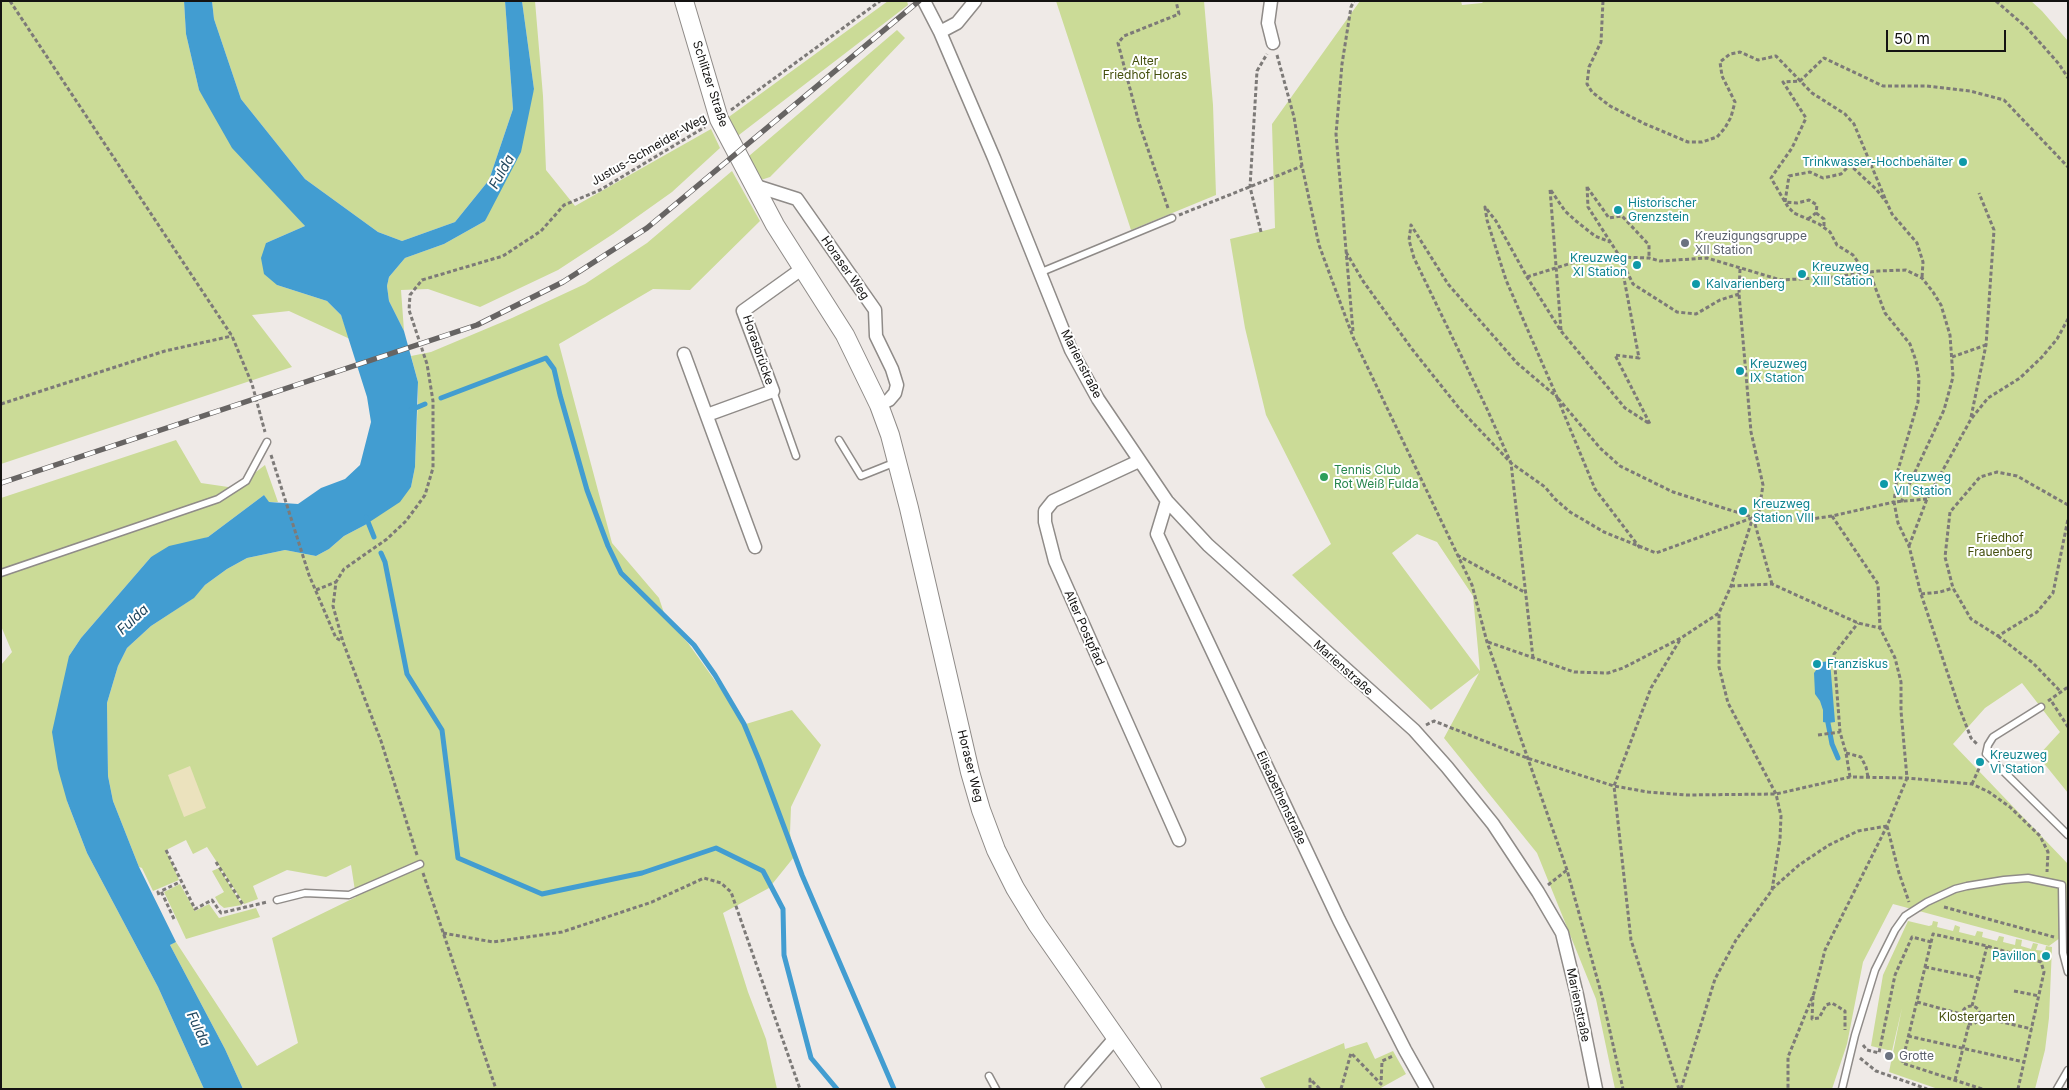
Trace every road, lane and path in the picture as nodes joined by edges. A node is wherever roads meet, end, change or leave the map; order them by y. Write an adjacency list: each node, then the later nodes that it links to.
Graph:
1 (10, 1): 44 (path)
2 (684, 1): 15 (main road, Schlitzer Straße)
3 (880, 1): 15 (path, Justus-Schneider-Weg)
4 (924, 1): 11 (street, Marienstraße)
5 (975, 1): 11 (street)
6 (1176, 1): 25 (path)
7 (1271, 1): 12 (street)
8 (1354, 1): 30 (path)
9 (1603, 1): 14 (path)
10 (1996, 1): 13 (path)
11 (940, 32): 37 (street, Marienstraße)
12 (1273, 43): 17 (path); 20 (path)
13 (2068, 78)
14 (1800, 81): 18 (path); 22 (path); 23 (path)
15 (719, 119): 16 (main road, Schlitzer Straße); 74 (path, Justus-Schneider-Weg)
16 (742, 164): 19 (main road, Horaser Weg)
17 (1302, 166): 20 (path); 45 (path)
18 (2068, 167)
19 (753, 185): 33 (main road, Horaser Weg); 52 (street, Horaser Weg)
20 (1250, 187): 25 (path); 28 (path)
21 (1979, 193): 46 (path)
22 (1785, 202): 23 (path); 24 (path); 26 (path)
23 (1887, 203): 40 (path)
24 (1816, 213): 26 (path); 27 (path)
25 (1172, 218): 37 (lane)
26 (1808, 219): 27 (path)
27 (1824, 228): 38 (path)
28 (1261, 232)
29 (1610, 242): 31 (path); 32 (path); 34 (path)
30 (1346, 252): 45 (path); 60 (path)
31 (1620, 257): 32 (path); 34 (path); 41 (path); 43 (path)
32 (1649, 258): 35 (path)
33 (802, 268): 49 (street, Horasbrücke); 52 (main road, Horaser Weg)
34 (1556, 269): 39 (path); 43 (path)
35 (1740, 270): 38 (path); 41 (path)
36 (1872, 272): 38 (path); 40 (path); 63 (path)
37 (1039, 273): 58 (street, Marienstraße)
38 (1865, 273)
39 (1527, 277): 43 (path); 50 (path)
40 (1922, 278): 48 (path)
41 (1739, 294): 67 (path)
42 (2068, 319): 54 (path)
43 (1561, 331)
44 (232, 336): 51 (path); 56 (path)
45 (1353, 337): 72 (path)
46 (1986, 345): 48 (path); 54 (path)
47 (684, 354): 53 (street)
48 (1952, 357): 64 (path)
49 (773, 392): 53 (street, Horasbrücke); 57 (lane)
50 (1557, 397): 60 (path); 67 (path); 71 (path)
51 (1, 404)
52 (879, 404): 59 (main road, Horaser Weg)
53 (707, 415): 70 (street)
54 (1971, 419): 61 (path)
55 (839, 440): 59 (lane)
56 (267, 442): 73 (lane); 78 (path)
57 (796, 456)
58 (1139, 461): 62 (street, Marienstraße); 107 (street, Alter Postpfad)
59 (897, 462): 140 (main road, Horaser Weg)
60 (1511, 463): 71 (path); 79 (path)
61 (1927, 499): 64 (path); 69 (path)
62 (1167, 501): 93 (street, Marienstraße); 155 (street, Elisabethenstraße)
63 (1894, 502): 64 (path); 66 (path); 69 (path)
64 (1901, 502)
65 (2068, 506): 77 (path)
66 (1832, 516): 67 (path); 83 (path)
67 (1753, 518): 71 (path); 75 (path); 76 (path)
68 (2068, 519): 84 (path)
69 (1909, 546): 80 (path)
70 (755, 547)
71 (1640, 548)
72 (1457, 555): 79 (path); 86 (path)
73 (1, 573)
74 (336, 582): 78 (path); 78 (path)
75 (1772, 584): 76 (path); 82 (path)
76 (1731, 586): 81 (path)
77 (1953, 588): 80 (path); 84 (path)
78 (316, 590)
79 (1527, 594): 87 (path)
80 (1921, 594): 97 (path)
81 (1719, 612): 85 (path); 104 (path)
82 (1858, 623): 83 (path); 94 (path)
83 (1880, 628): 101 (path)
84 (1998, 636): 89 (path)
85 (1681, 638): 87 (path); 103 (path)
86 (1487, 642): 87 (path); 98 (path)
87 (1533, 658)
88 (2068, 686): 89 (path)
89 (2061, 692): 90 (path)
90 (2050, 700): 91 (path); 92 (path)
91 (2041, 707): 97 (lane)
92 (2068, 726)
93 (1414, 730): 98 (path); 116 (street, Marienstraße)
94 (1840, 732): 95 (path); 96 (path)
95 (1818, 735)
96 (1846, 753): 99 (path); 100 (path)
97 (1986, 754): 102 (path); 106 (lane)
98 (1527, 758): 103 (path); 111 (path)
99 (1850, 777): 100 (path); 104 (path)
100 (1868, 777): 101 (path)
101 (1907, 778): 102 (path); 105 (path)
102 (1972, 784): 113 (path)
103 (1614, 786): 104 (path); 158 (path)
104 (1776, 794): 115 (path)
105 (1887, 826): 115 (path); 120 (path); 130 (path)
106 (2068, 835)
107 (1178, 840)
108 (166, 850): 112 (path)
109 (216, 862): 119 (path)
110 (420, 864): 117 (lane)
111 (1567, 870): 116 (path); 157 (path)
112 (182, 881): 119 (path); 121 (path)
113 (2046, 881): 114 (lane); 118 (lane)
114 (2065, 882): 123 (lane)
115 (1772, 890): 158 (path)
116 (1538, 892): 156 (street, Marienstraße)
117 (277, 900): 119 (path)
118 (1926, 902): 120 (lane); 123 (path)
119 (245, 908)
120 (1912, 910): 138 (lane)
121 (174, 919)
122 (443, 933): 148 (path)
123 (2062, 940): 127 (lane)
124 (1932, 942): 125 (path); 126 (path); 138 (path)
125 (1987, 946): 128 (path); 131 (path)
126 (1925, 967): 128 (path); 132 (path)
127 (2068, 972)
128 (1979, 978): 133 (path)
129 (2014, 991): 131 (path)
130 (1814, 993): 142 (path); 159 (path)
131 (2039, 996): 137 (path)
132 (1916, 1002): 134 (path); 139 (path)
133 (1972, 1006): 134 (path); 135 (path)
134 (1962, 1014): 136 (path)
135 (1980, 1017): 136 (path); 137 (path)
136 (1969, 1024): 141 (path)
137 (2032, 1029): 144 (path)
138 (1855, 1035): 142 (lane)
139 (1908, 1036): 141 (path); 147 (path)
140 (1116, 1037): 150 (street); 151 (main road, Horaser Weg)
141 (1963, 1049): 144 (path); 147 (path)
142 (1851, 1051): 160 (lane); 161 (path)
143 (1398, 1053): 154 (path)
144 (2024, 1062): 163 (path)
145 (2068, 1070): 164 (lane)
146 (989, 1076): 149 (lane)
147 (1955, 1080): 162 (path)
148 (800, 1089)
149 (996, 1089)
150 (1071, 1089)
151 (1152, 1089)
152 (1310, 1089): 153 (path)
153 (1320, 1089)
154 (1341, 1089)
155 (1427, 1089)
156 (1596, 1089)
157 (1622, 1089)
158 (1680, 1089)
159 (1788, 1089)
160 (1842, 1089)
161 (1927, 1089)
162 (1982, 1089)
163 (2018, 1089)
164 (2057, 1089)

